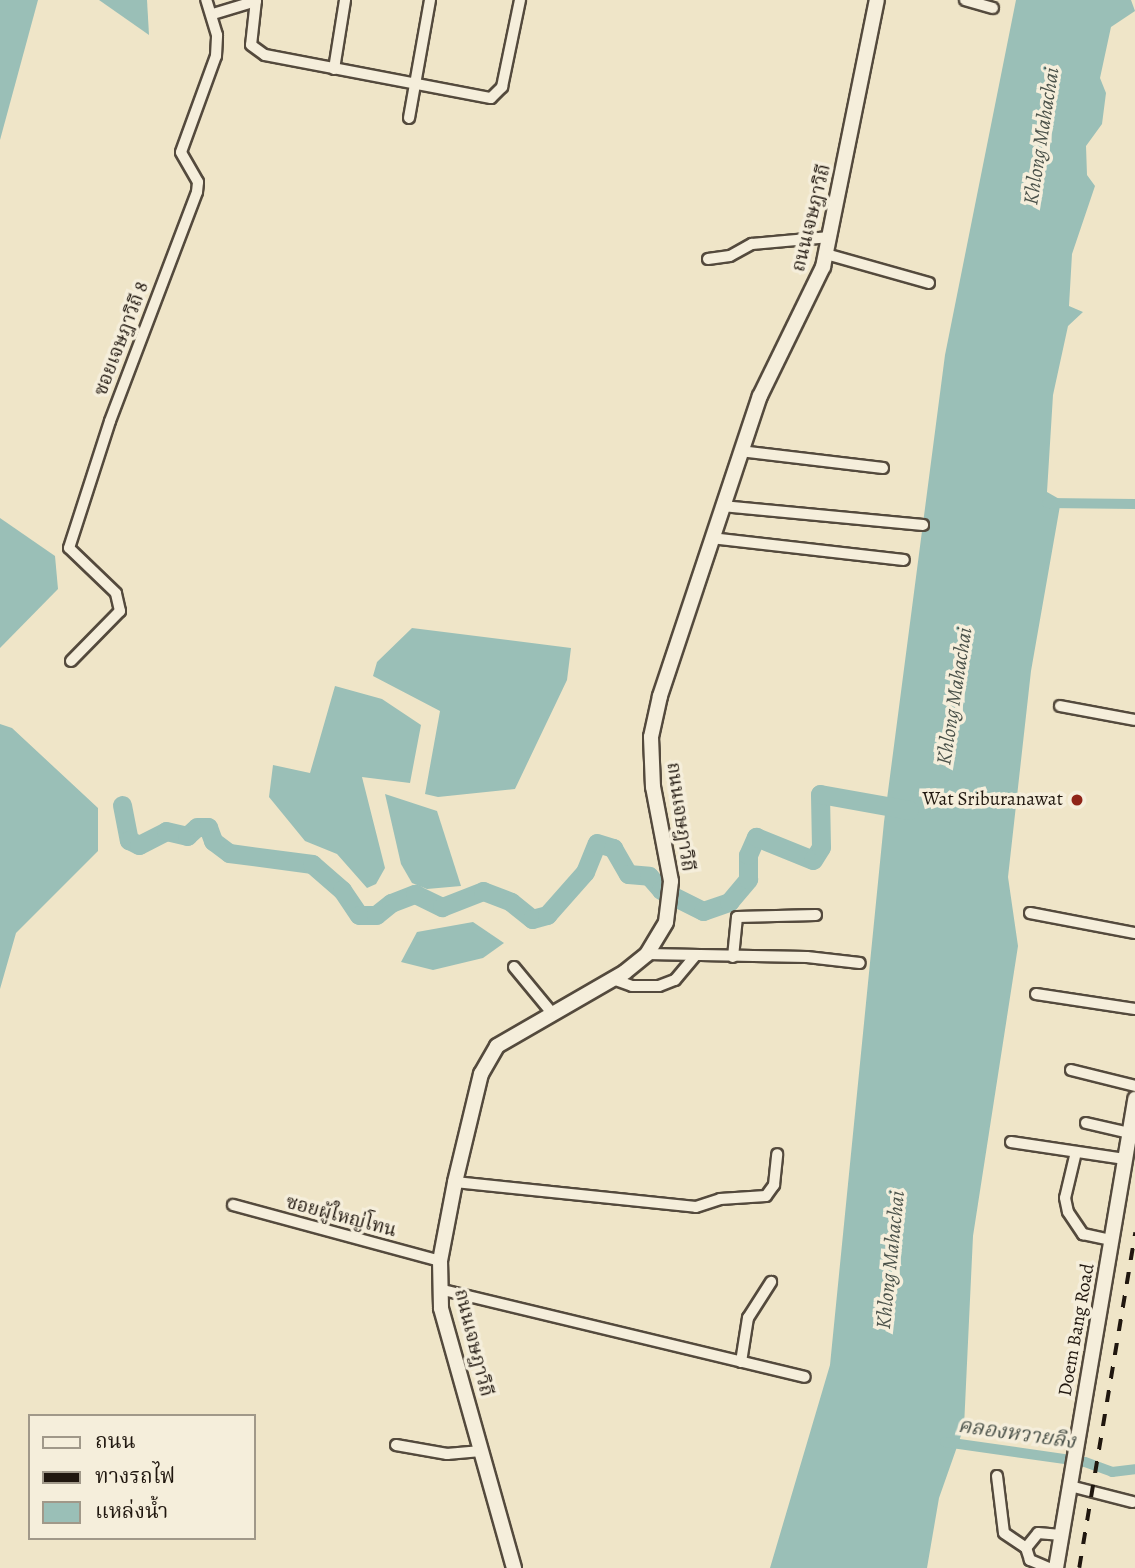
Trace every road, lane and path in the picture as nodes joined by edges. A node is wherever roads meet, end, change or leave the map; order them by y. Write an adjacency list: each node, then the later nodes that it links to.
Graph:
1 (206, 0): 9 (street, ซอยเจษฎาวิถี 8)
2 (256, 0): 9 (street); 10 (street)
3 (345, 0): 10 (street)
4 (430, 0): 11 (street)
5 (520, 0): 11 (street)
6 (877, 0): 13 (street, ถนนเจษฎาวิถี)
7 (965, 0): 8 (street)
8 (993, 8)
9 (213, 14): 23 (street, ซอยเจษฎาวิถี 8)
10 (334, 69): 11 (street)
11 (415, 83): 12 (street)
12 (409, 118)
13 (830, 237): 14 (street, ถนนเจษฎาวิถี); 15 (street)
14 (826, 254): 16 (street); 17 (street, ถนนเจษฎาวิถี)
15 (708, 259)
16 (929, 283)
17 (740, 452): 18 (street); 19 (street, ถนนเจษฎาวิถี)
18 (883, 468)
19 (722, 506): 20 (street); 21 (street, ถนนเจษฎาวิถี)
20 (923, 526)
21 (711, 538): 22 (street); 29 (street, ถนนเจษฎาวิถี)
22 (904, 560)
23 (71, 661)
24 (1060, 706): 25 (street)
25 (1135, 720)
26 (1030, 913): 28 (street)
27 (816, 915): 31 (street)
28 (1135, 933)
29 (647, 954): 30 (street); 34 (street, ถนนเจษฎาวิถี)
30 (694, 957): 31 (street); 34 (street)
31 (733, 957): 32 (street)
32 (860, 963)
33 (514, 967): 37 (street)
34 (613, 979): 37 (street, ถนนเจษฎาวิถี)
35 (1036, 994): 36 (street)
36 (1135, 1009)
37 (552, 1013): 47 (street, ถนนเจษฎาวิถี)
38 (1071, 1070): 39 (street)
39 (1135, 1086)
40 (1135, 1099): 42 (street, Doem Bang Road)
41 (1086, 1123): 42 (street)
42 (1129, 1133): 46 (street, Doem Bang Road)
43 (1011, 1142): 44 (street)
44 (1076, 1152): 46 (street); 49 (street)
45 (777, 1154): 47 (street)
46 (1125, 1159): 49 (street, Doem Bang Road)
47 (455, 1182): 50 (street, ถนนเจษฎาวิถี)
48 (233, 1205): 50 (street, ซอยผู้ใหญ่โทน)
49 (1111, 1240): 58 (street, Doem Bang Road)
50 (440, 1261): 52 (street, ถนนเจษฎาวิถี)
51 (771, 1282): 53 (street)
52 (439, 1289): 53 (street); 56 (street, ถนนเจษฎาวิถี)
53 (741, 1362): 54 (street)
54 (805, 1377)
55 (396, 1445): 56 (street)
56 (481, 1451): 62 (street, ถนนเจษฎาวิถี)
57 (997, 1476): 61 (street)
58 (1071, 1479): 59 (street); 60 (street, Doem Bang Road)
59 (1133, 1502)
60 (1061, 1535): 61 (street); 64 (street, Doem Bang Road)
61 (1027, 1548): 63 (street)
62 (514, 1568)
63 (1049, 1568)
64 (1056, 1568)

